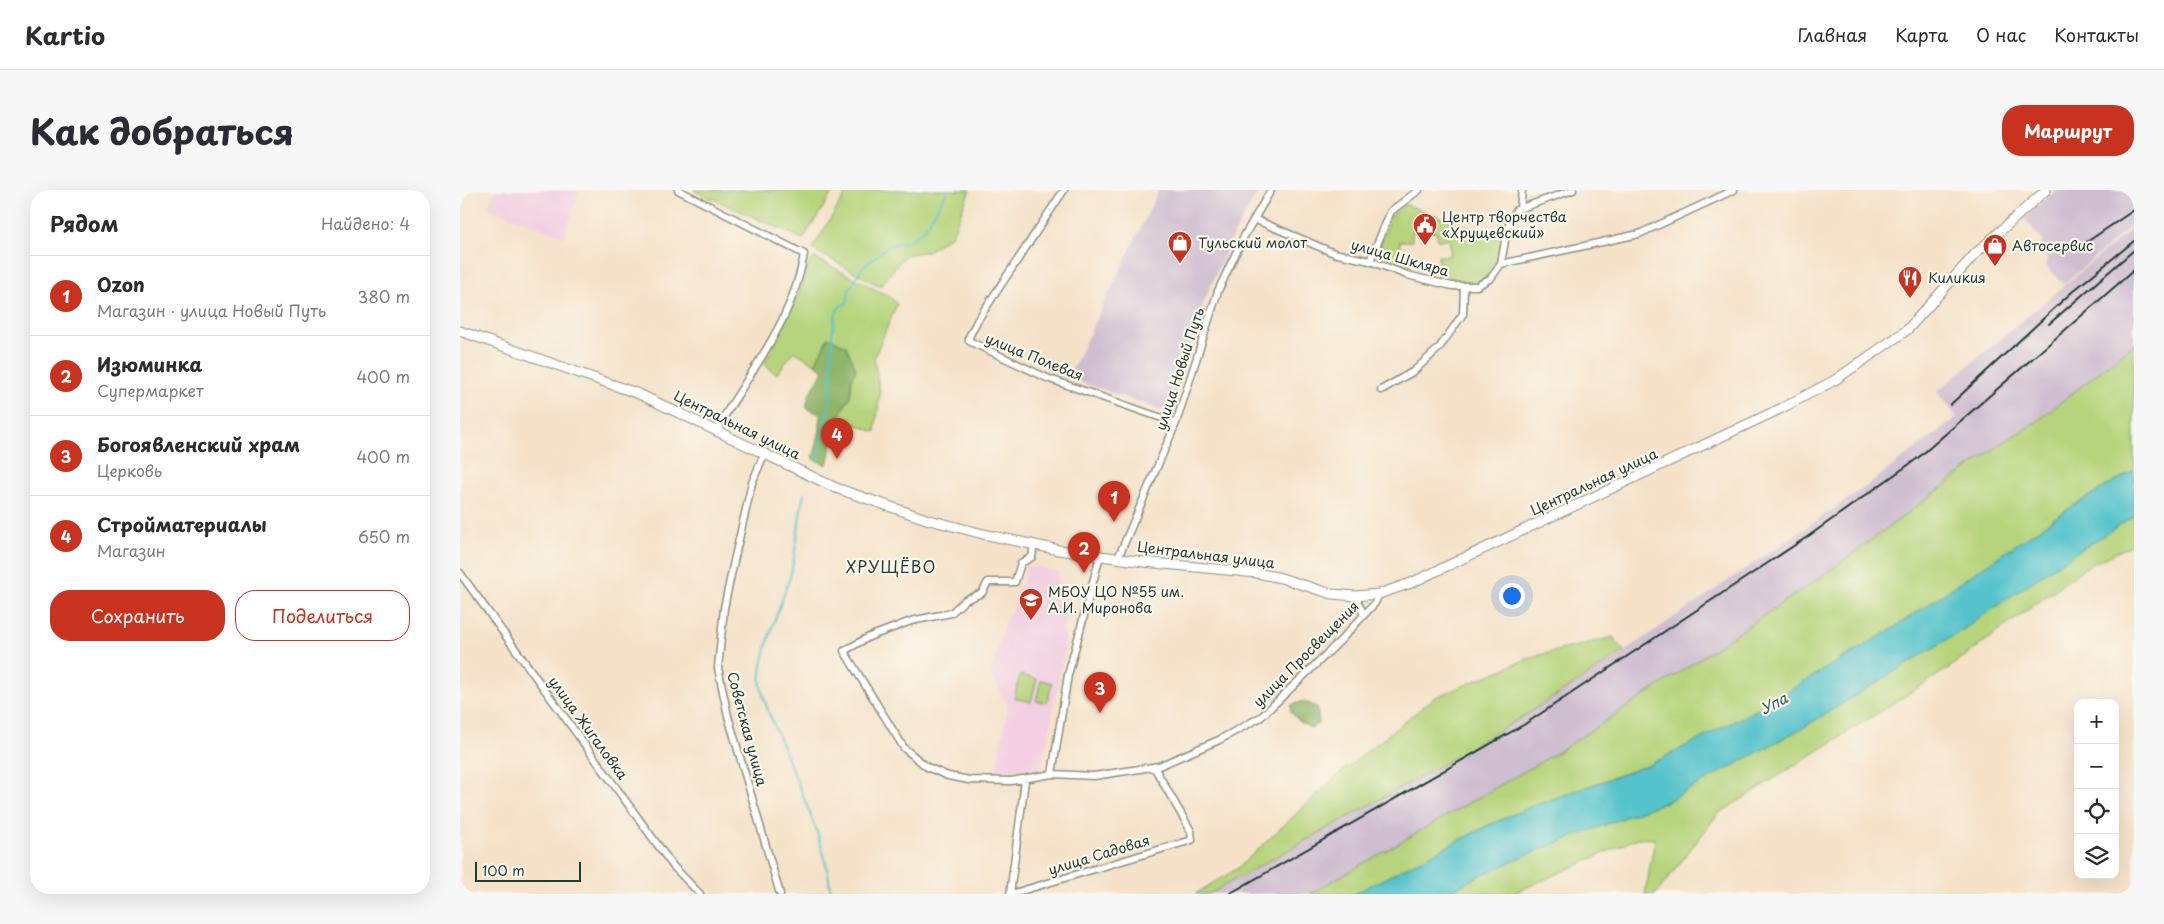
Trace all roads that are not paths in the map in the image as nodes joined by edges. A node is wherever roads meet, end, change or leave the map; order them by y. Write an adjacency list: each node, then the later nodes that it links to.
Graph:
1 (678, 190): 17 (street)
2 (1064, 190): 16 (street, улица Полевая)
3 (1271, 190): 10 (street, улица Новый Путь)
4 (1419, 190): 11 (street)
5 (1522, 190): 9 (street)
6 (1573, 190): 9 (street)
7 (1734, 190): 12 (street)
8 (2046, 190): 23 (main road, Центральная улица)
9 (1520, 208): 12 (street)
10 (1254, 219): 11 (street, улица Шкляра); 16 (street, улица Новый Путь)
11 (1370, 261): 13 (street, улица Шкляра)
12 (1502, 264): 13 (street, улица Шкляра)
13 (1464, 287): 15 (street)
14 (460, 331): 17 (main road, Центральная улица)
15 (1381, 390)
16 (1176, 422): 21 (street, улица Новый Путь)
17 (717, 430): 18 (main road, Центральная улица)
18 (765, 452): 19 (main road, Центральная улица); 30 (street, Советская улица)
19 (1034, 545): 20 (main road, Центральная улица); 28 (street, улица Просвещения)
20 (1100, 556): 21 (main road, Центральная улица); 27 (street)
21 (1118, 558): 24 (main road, Центральная улица)
22 (460, 573): 29 (street, улица Жигаловка)
23 (1379, 594): 24 (main road, Центральная улица); 25 (street, улица Просвещения)
24 (1355, 596): 25 (street)
25 (1364, 615): 26 (street, улица Просвещения)
26 (1154, 767): 27 (street, улица Просвещения); 31 (street, улица Садовая)
27 (1052, 774): 28 (street, улица Просвещения)
28 (1025, 780): 31 (street)
29 (700, 894)
30 (780, 894)
31 (1011, 894)

